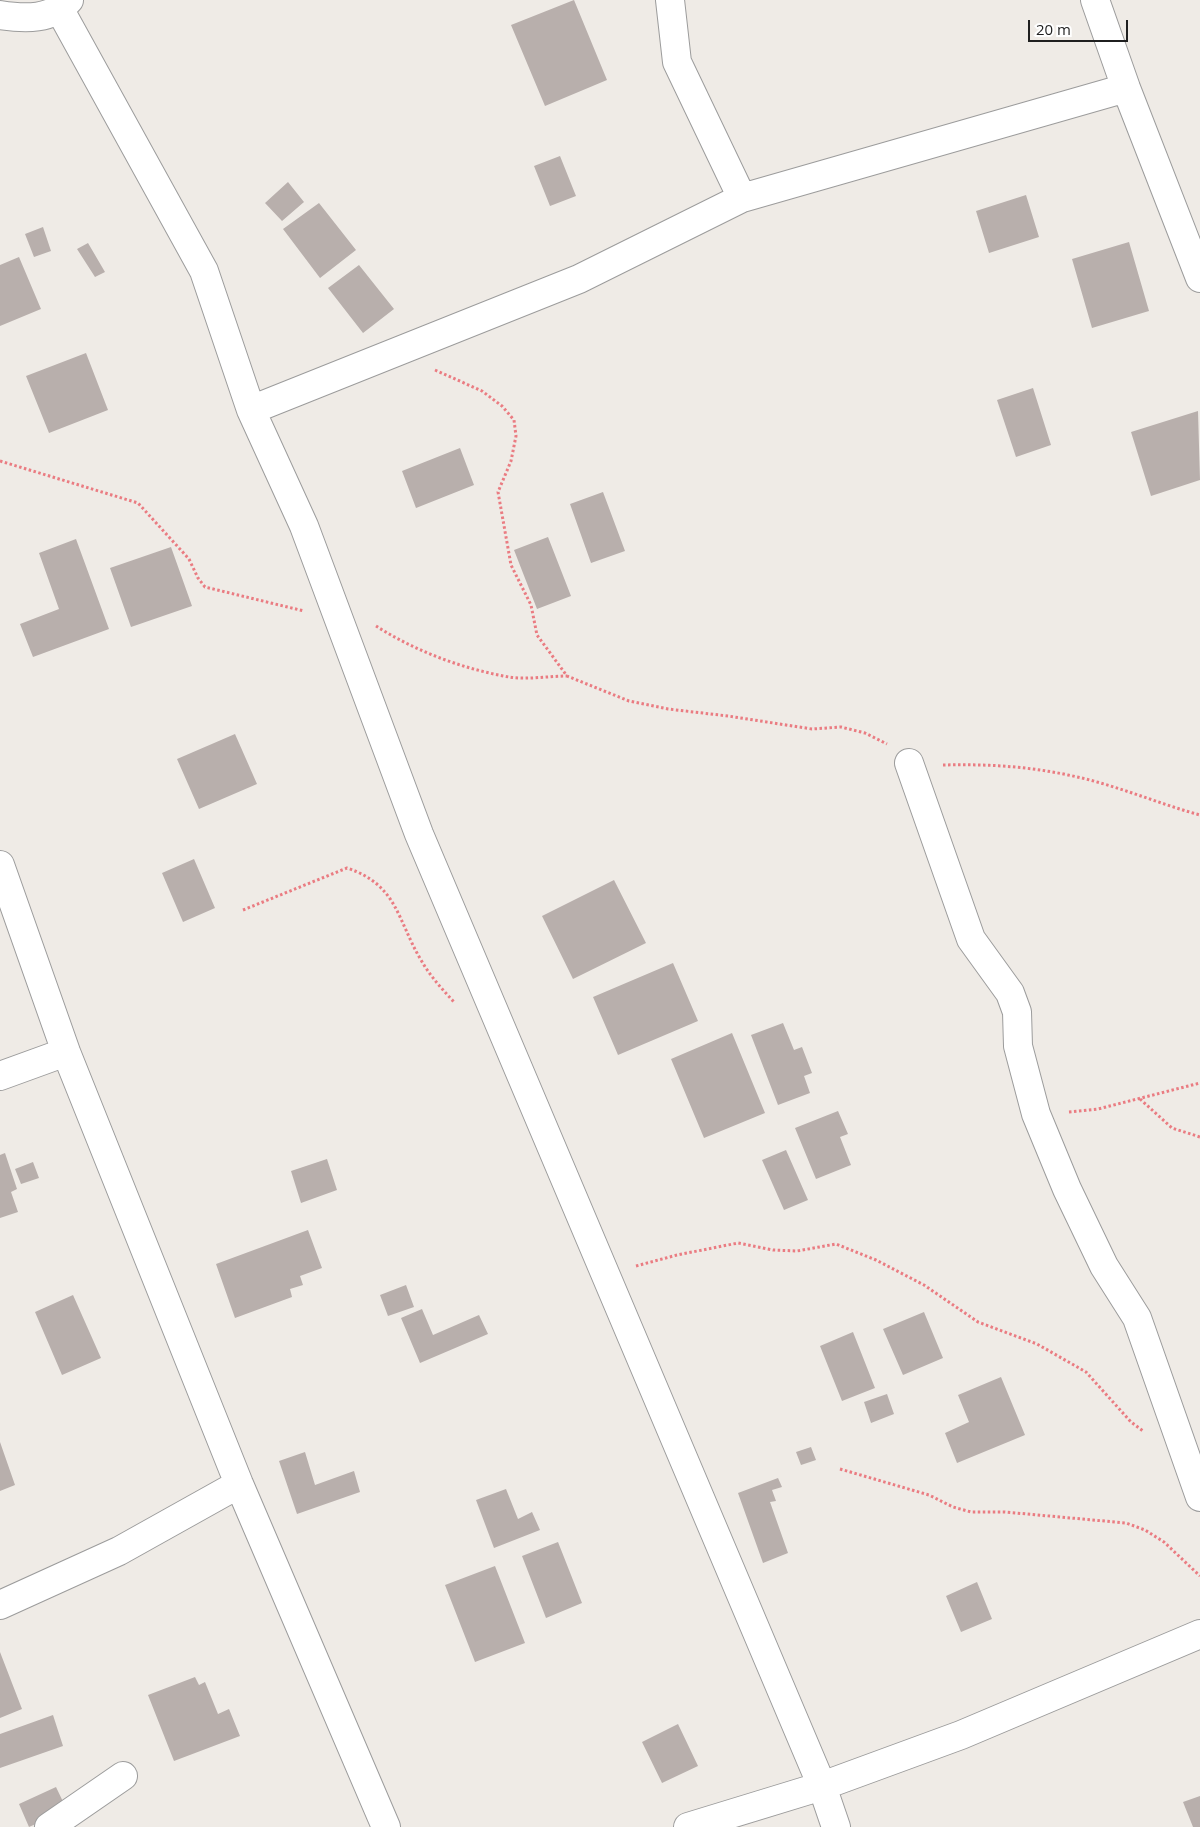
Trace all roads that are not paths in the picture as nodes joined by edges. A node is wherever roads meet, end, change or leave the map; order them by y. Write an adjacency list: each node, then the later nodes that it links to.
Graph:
1 (670, 0): 6 (street)
2 (1095, 0): 5 (street)
3 (65, 5): 4 (street); 8 (street)
4 (0, 15)
5 (1126, 88): 6 (street); 7 (street)
6 (742, 198): 8 (street)
7 (1200, 278)
8 (251, 410): 18 (street)
9 (909, 763): 14 (street)
10 (0, 865): 11 (street)
11 (66, 1052): 12 (street); 13 (street)
12 (0, 1076)
13 (239, 1484): 15 (street); 20 (street)
14 (1200, 1497)
15 (0, 1605)
16 (1200, 1634): 18 (street)
17 (123, 1776): 19 (street)
18 (822, 1786): 21 (street); 22 (street)
19 (49, 1827)
20 (386, 1827)
21 (688, 1827)
22 (836, 1827)

